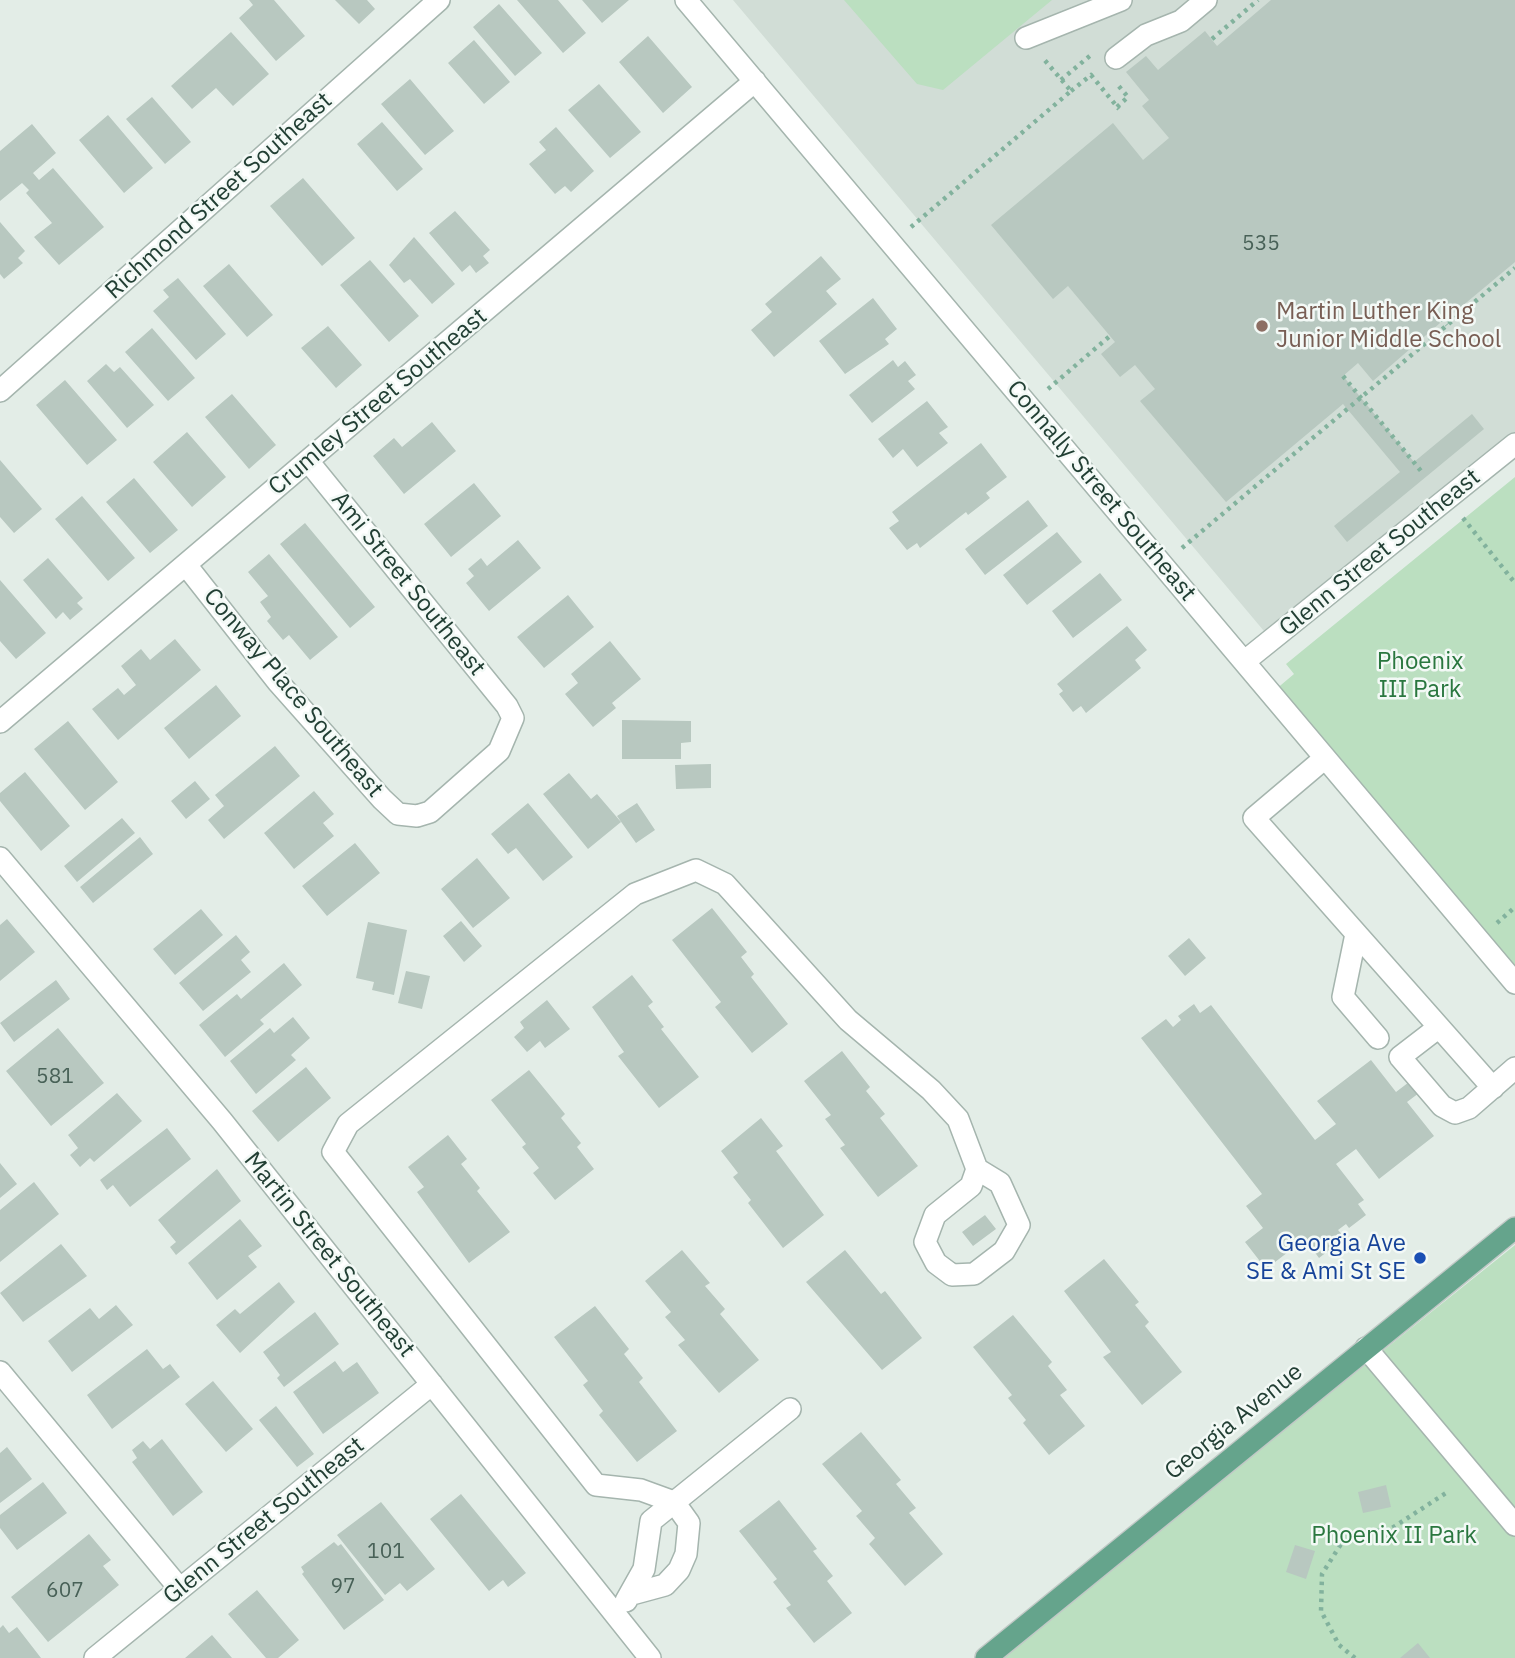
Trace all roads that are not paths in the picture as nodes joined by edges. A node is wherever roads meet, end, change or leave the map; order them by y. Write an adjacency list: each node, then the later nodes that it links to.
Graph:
1 (439, 0): 8 (street, Richmond Street Southeast)
2 (687, 0): 7 (street, Connally Street Southeast)
3 (1121, 0): 5 (street)
4 (1206, 0): 6 (street)
5 (1026, 38)
6 (1116, 58)
7 (755, 81): 10 (street, Crumley Street Southeast); 12 (street, Connally Street Southeast)
8 (0, 391)
9 (1515, 444): 12 (street, Glenn Street Southeast)
10 (309, 461): 11 (street, Crumley Street Southeast); 13 (street, Ami Street Southeast)
11 (186, 565): 13 (street, Conway Place Southeast); 14 (street, Crumley Street Southeast)
12 (1245, 662): 15 (street, Connally Street Southeast)
13 (507, 706)
14 (0, 722)
15 (1325, 758): 17 (street); 18 (street, Connally Street Southeast)
16 (0, 858): 27 (street, Martin Street Southeast)
17 (1356, 934): 19 (street); 20 (street)
18 (1515, 984)
19 (1439, 1027): 22 (street); 22 (street)
20 (1378, 1038)
21 (1515, 1068): 22 (street)
22 (1493, 1088)
23 (977, 1168): 23 (street); 29 (street)
24 (1515, 1228): 25 (main road, Georgia Avenue)
25 (1366, 1348): 30 (street); 36 (main road, Georgia Avenue)
26 (0, 1372): 31 (street)
27 (432, 1384): 31 (street, Glenn Street Southeast); 33 (street, Martin Street Southeast)
28 (790, 1409): 29 (street)
29 (674, 1502): 32 (street); 32 (street)
30 (1515, 1525)
31 (180, 1589): 34 (street, Glenn Street Southeast)
32 (632, 1594): 33 (street)
33 (613, 1612): 35 (street, Martin Street Southeast)
34 (95, 1658)
35 (650, 1658)
36 (986, 1658)

